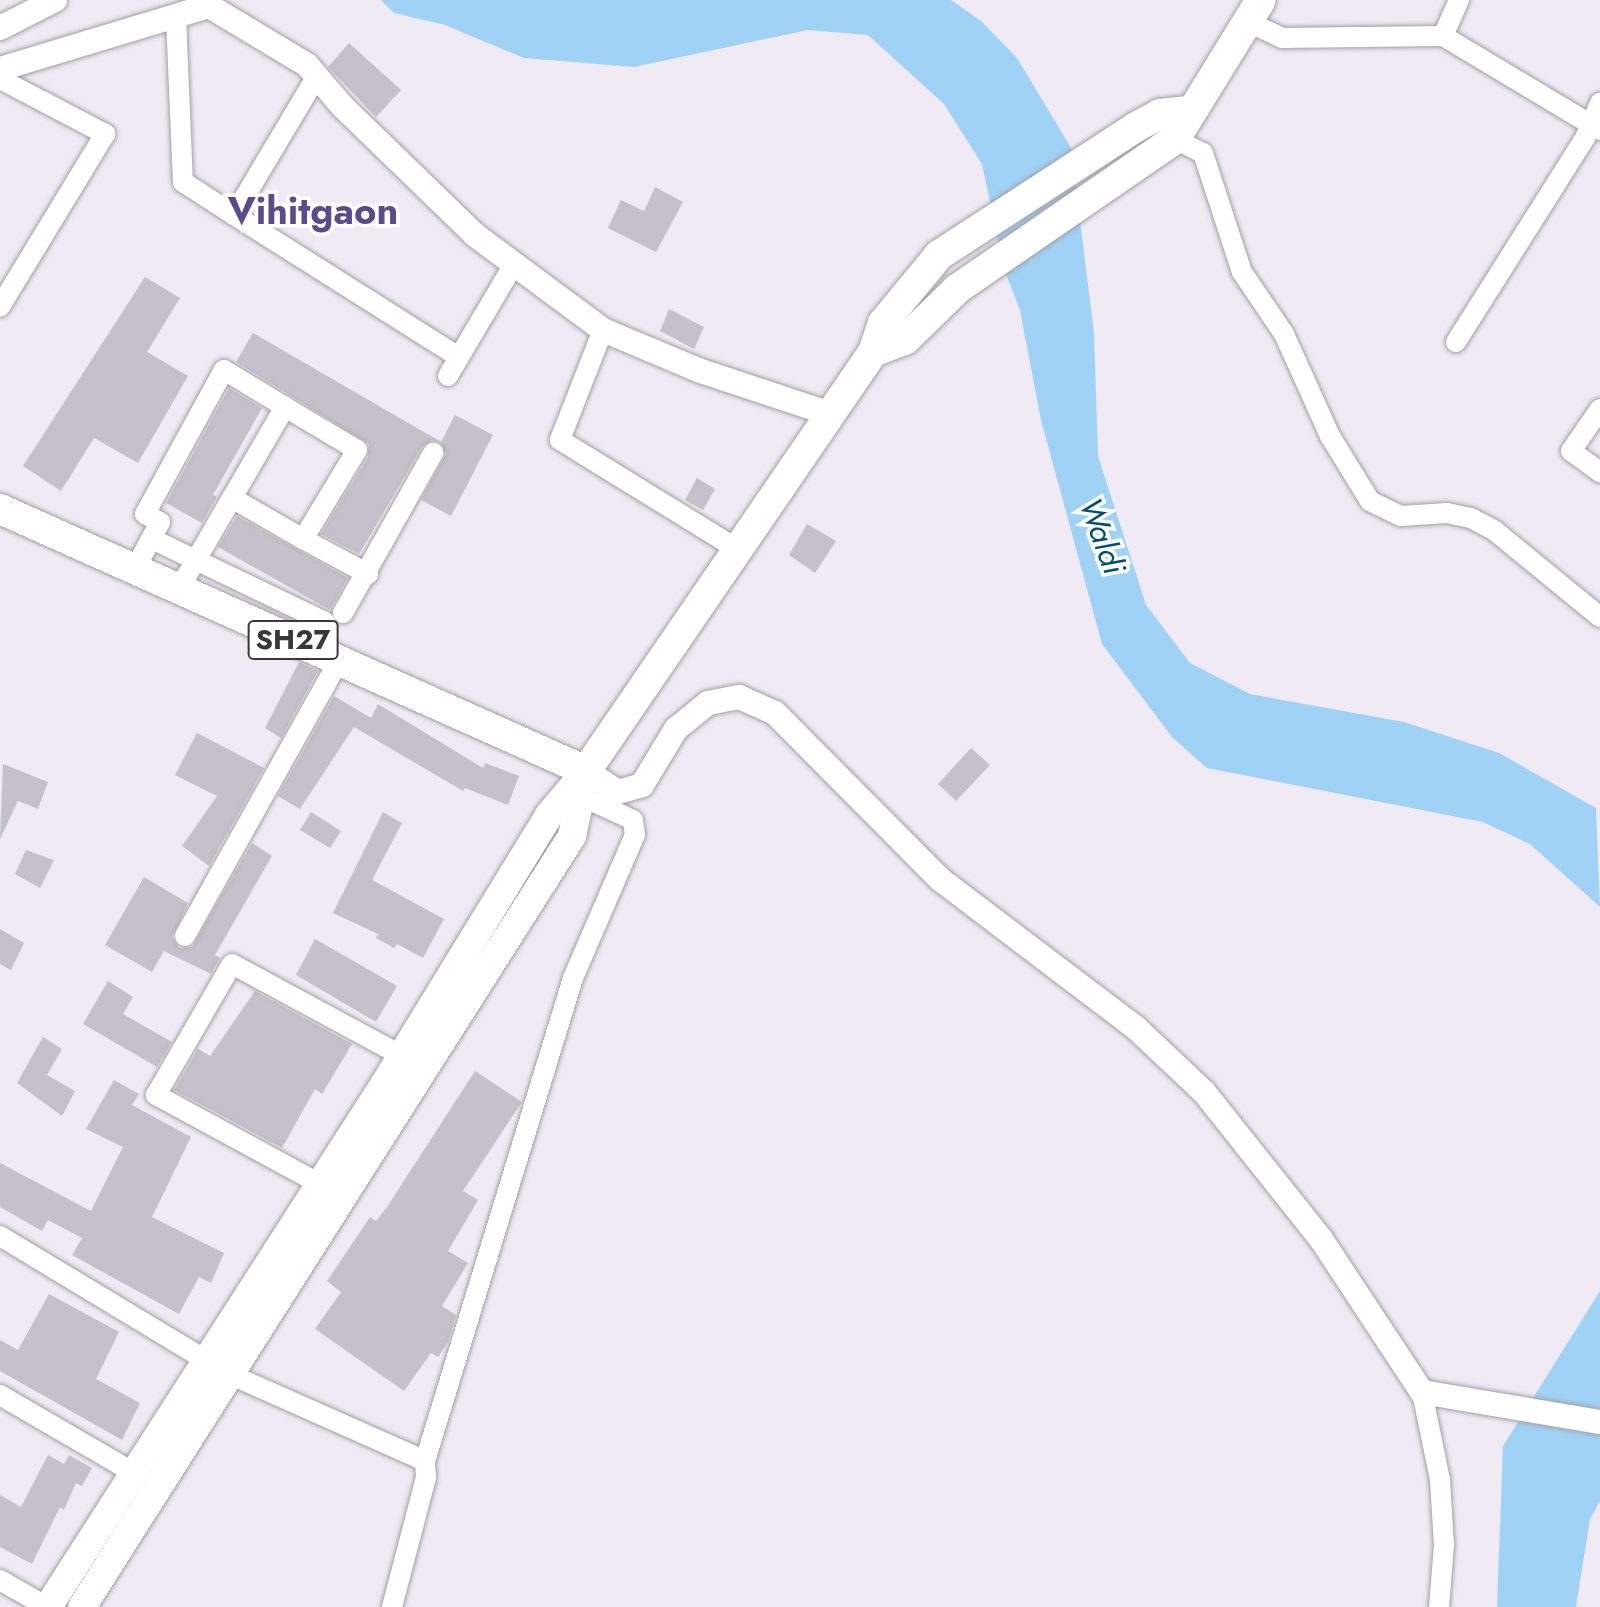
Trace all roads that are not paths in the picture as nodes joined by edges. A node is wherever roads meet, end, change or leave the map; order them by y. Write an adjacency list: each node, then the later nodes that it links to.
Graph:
1 (55, 0): 5 (street)
2 (1459, 0): 6 (street)
3 (1254, 11): 6 (street); 11 (main road)
4 (176, 17): 7 (street); 8 (street); 14 (street)
5 (0, 28)
6 (1443, 36): 12 (street)
7 (0, 69)
8 (317, 76): 14 (street); 15 (street)
9 (0, 79): 16 (street)
10 (1600, 103): 12 (street)
11 (1191, 111): 13 (main road); 19 (main road)
12 (1594, 125): 18 (street)
13 (1175, 139): 19 (main road); 36 (street)
14 (234, 215): 20 (street)
15 (514, 264): 17 (street); 20 (street)
16 (0, 307)
17 (603, 330): 24 (street); 31 (street)
18 (1456, 342)
19 (873, 352): 24 (main road)
20 (459, 357): 21 (street)
21 (448, 376)
22 (285, 407): 27 (street); 29 (street); 30 (street)
23 (1600, 409): 26 (street)
24 (827, 413): 31 (main road)
25 (433, 453): 34 (street)
26 (1600, 472)
27 (232, 498): 30 (street); 32 (street)
28 (0, 509): 33 (main road, SH27)
29 (152, 539): 32 (street); 33 (street)
30 (303, 539): 34 (street)
31 (737, 549): 38 (main road)
32 (196, 560): 34 (street); 35 (street)
33 (135, 569): 35 (main road, SH27)
34 (368, 574)
35 (179, 589): 37 (main road, SH27)
36 (1600, 617)
37 (339, 661): 38 (main road, SH27); 39 (street)
38 (583, 784): 40 (main road); 43 (main road); 44 (street); 47 (street)
39 (185, 936)
40 (402, 1056): 41 (main road); 41 (street)
41 (320, 1184): 43 (main road)
42 (0, 1236): 43 (street)
43 (218, 1367): 47 (street); 48 (main road); 49 (main road)
44 (1422, 1392): 46 (street); 54 (street)
45 (0, 1395): 48 (street)
46 (1600, 1422)
47 (425, 1461): 53 (street)
48 (134, 1473): 49 (main road)
49 (103, 1547): 51 (main road); 52 (main road)
50 (0, 1580): 51 (street)
51 (48, 1607)
52 (82, 1607)
53 (392, 1607)
54 (1439, 1607)

